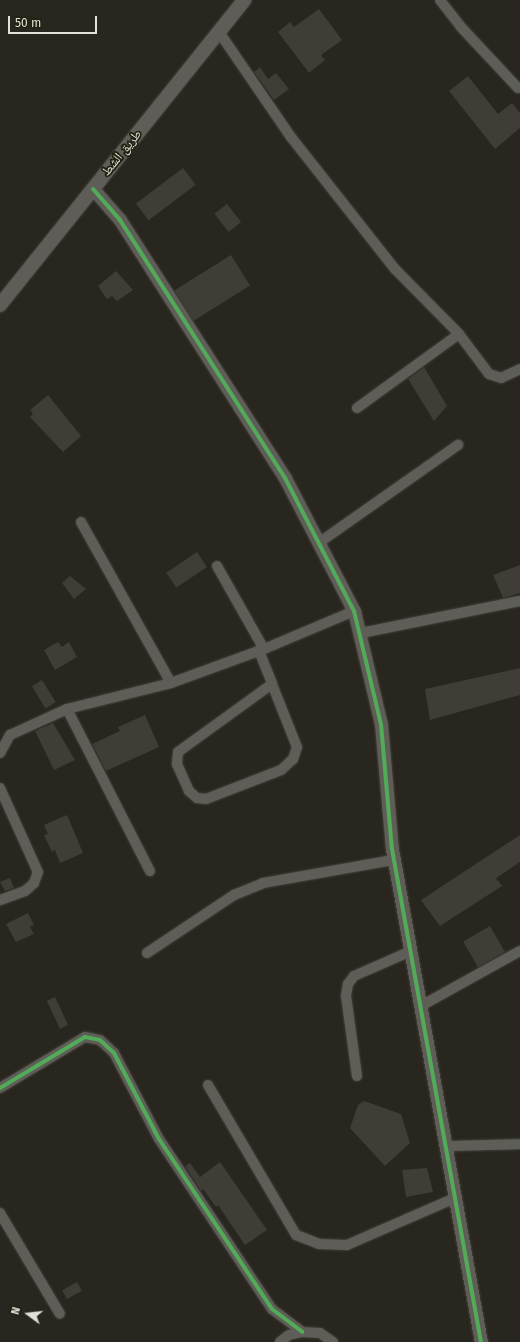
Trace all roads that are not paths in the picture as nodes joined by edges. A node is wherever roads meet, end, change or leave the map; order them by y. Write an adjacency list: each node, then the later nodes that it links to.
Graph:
1 (244, 0): 3 (main road, طريق الشط)
2 (440, 0): 4 (street)
3 (218, 32): 5 (main road, طريق الشط); 7 (street)
4 (518, 88)
5 (93, 189): 6 (main road, طريق الشط); 12 (street)
6 (0, 305)
7 (459, 334): 8 (street); 9 (street)
8 (520, 369)
9 (357, 408)
10 (458, 445): 12 (street)
11 (81, 522): 18 (street)
12 (320, 542): 15 (street)
13 (217, 566): 17 (street)
14 (520, 601): 16 (street)
15 (354, 611): 16 (street); 17 (street)
16 (361, 633): 23 (street)
17 (262, 650): 18 (street); 19 (street)
18 (171, 683): 20 (street)
19 (272, 684): 19 (street)
20 (67, 709): 21 (street); 24 (street)
21 (0, 753)
22 (0, 788): 25 (street)
23 (394, 860): 26 (street); 28 (street)
24 (150, 871)
25 (0, 900)
26 (411, 951): 29 (street); 30 (street)
27 (520, 951): 29 (street)
28 (147, 953)
29 (421, 1006): 34 (street)
30 (357, 1076)
31 (208, 1085): 35 (street)
32 (0, 1088): 38 (street)
33 (520, 1144): 34 (street)
34 (446, 1146): 35 (street)
35 (455, 1198): 41 (street)
36 (0, 1212): 37 (street)
37 (60, 1314)
38 (302, 1332): 39 (street); 40 (street)
39 (280, 1342)
40 (334, 1342)
41 (481, 1342)

